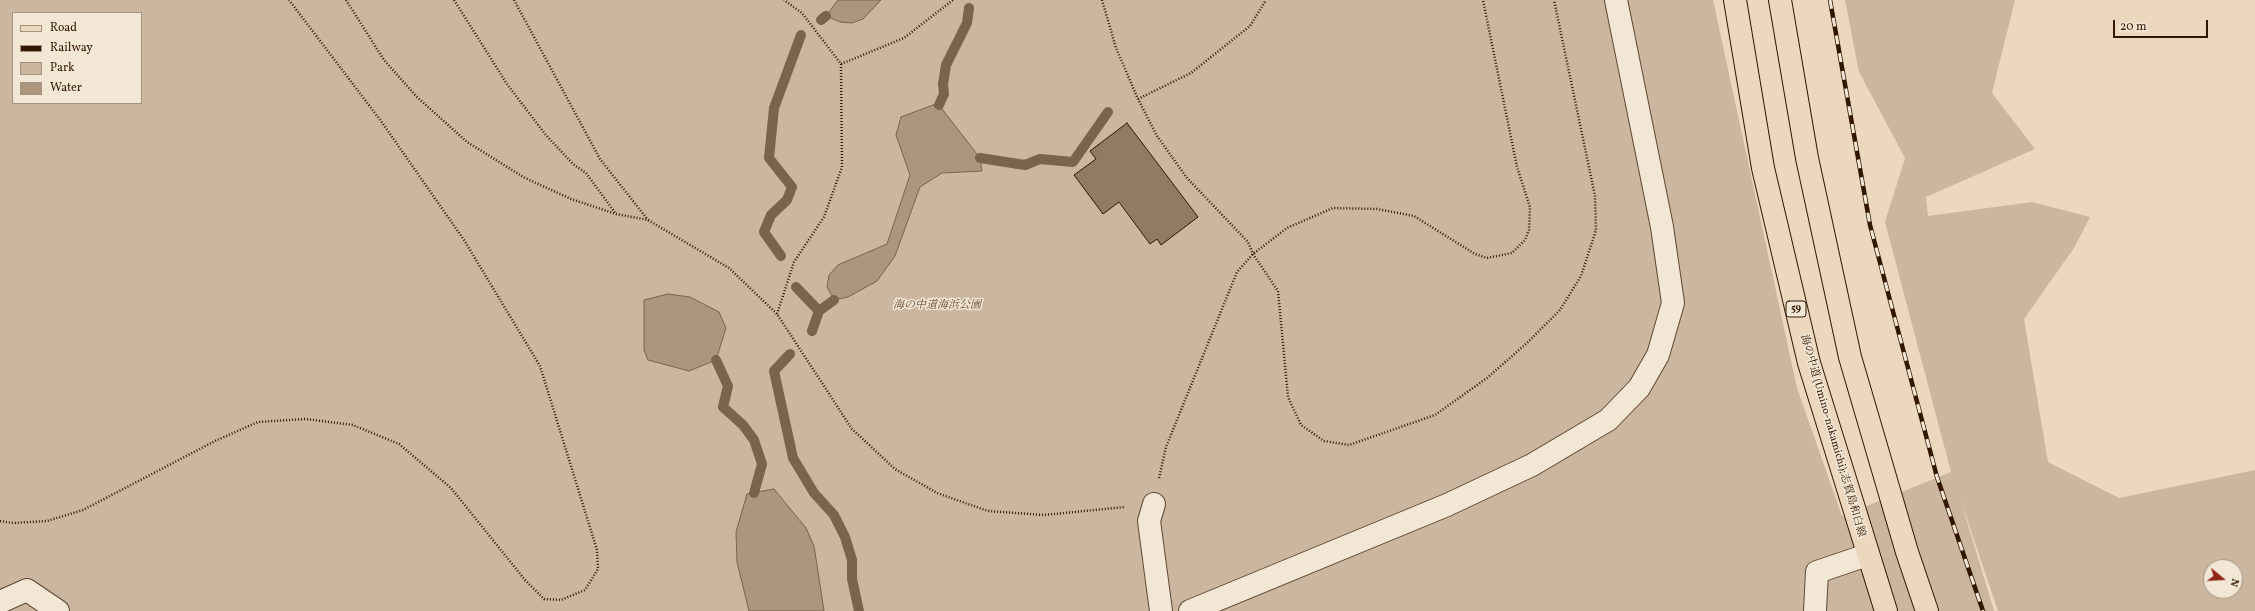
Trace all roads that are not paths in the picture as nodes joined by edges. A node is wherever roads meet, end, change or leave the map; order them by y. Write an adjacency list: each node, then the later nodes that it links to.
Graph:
1 (1616, 0): 9 (lane)
2 (1734, 0): 5 (main road, 海の中道 (Umino-nakamichi);志賀島和白線 / 59)
3 (1780, 0): 12 (main road)
4 (1154, 504): 8 (lane)
5 (1867, 555): 10 (lane); 11 (main road, 海の中道 (Umino-nakamichi);志賀島和白線 / 59)
6 (0, 602): 7 (lane)
7 (58, 611)
8 (1161, 611)
9 (1190, 611)
10 (1815, 611)
11 (1886, 611)
12 (1927, 611)

